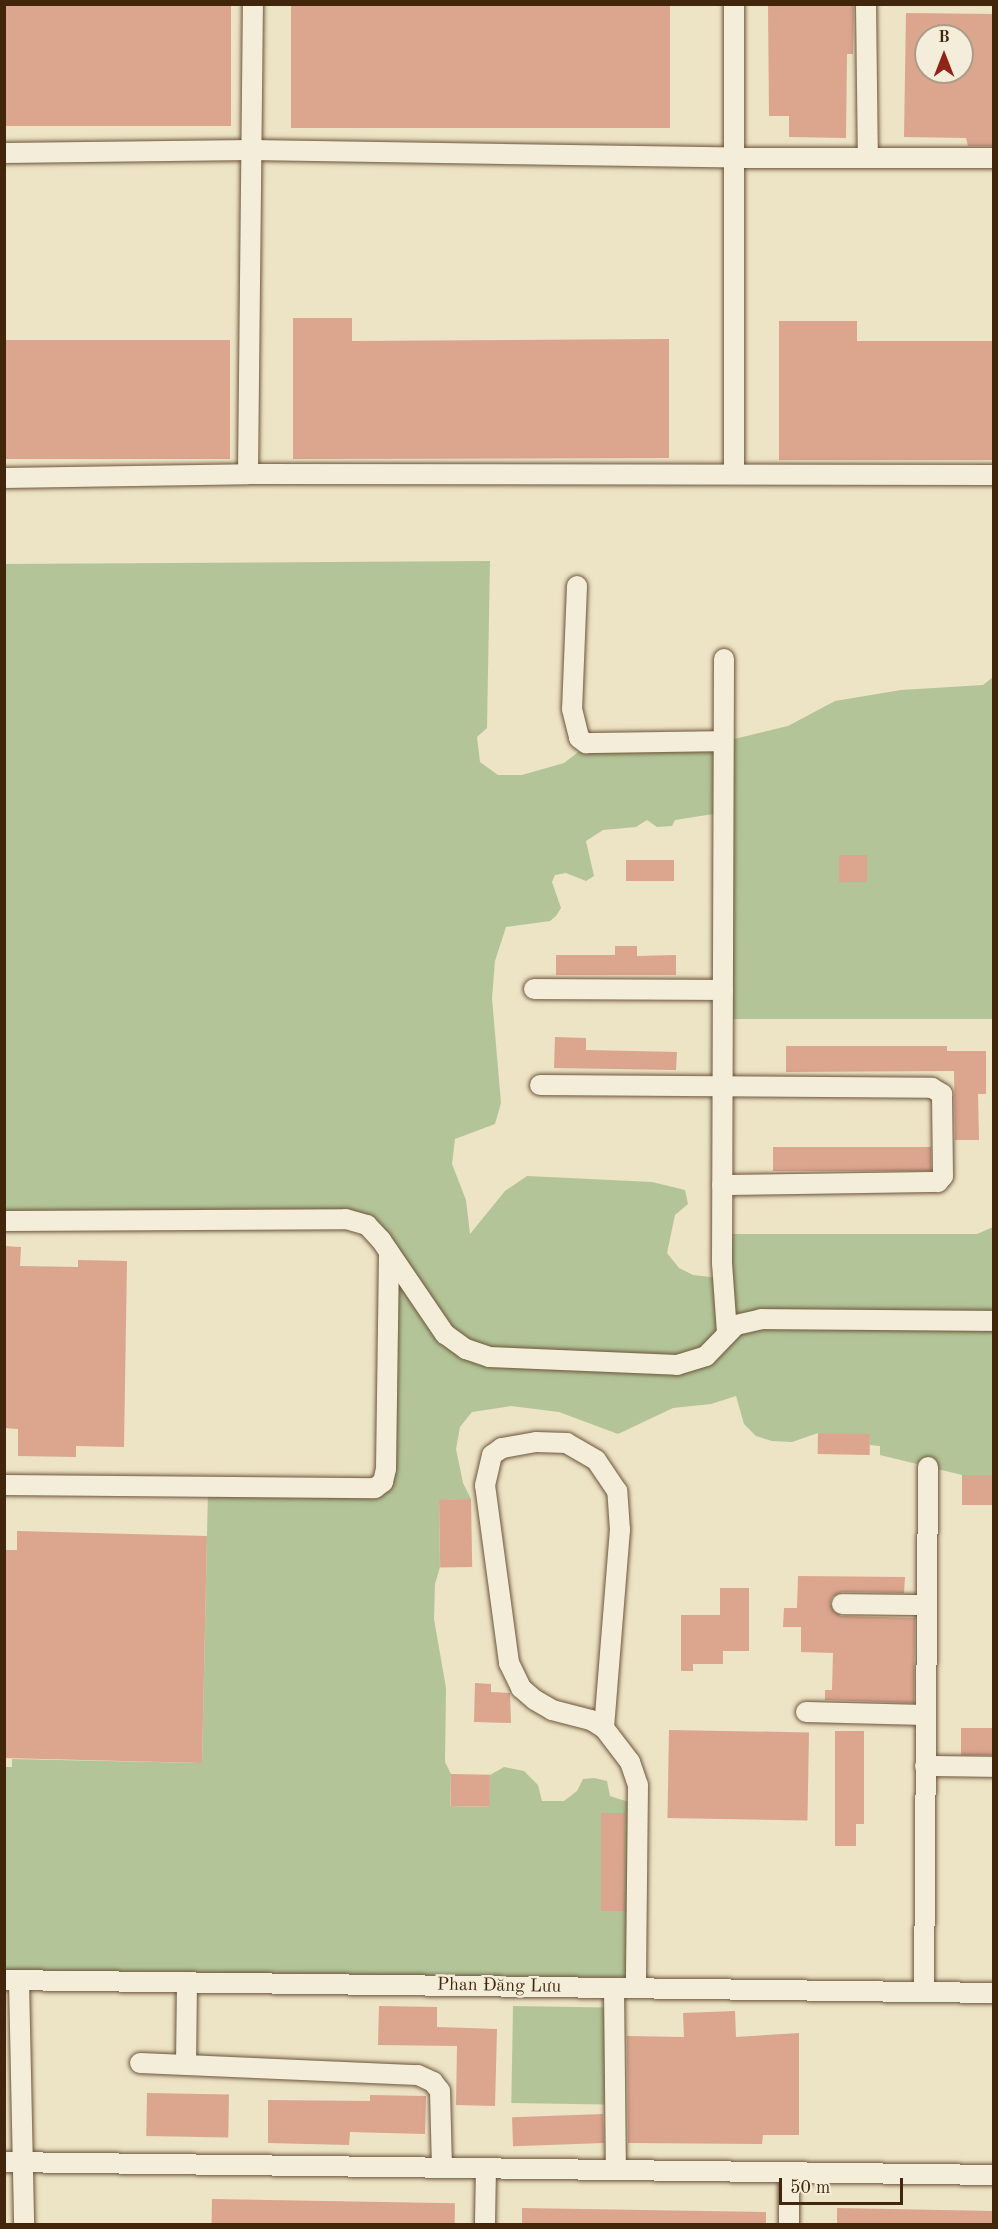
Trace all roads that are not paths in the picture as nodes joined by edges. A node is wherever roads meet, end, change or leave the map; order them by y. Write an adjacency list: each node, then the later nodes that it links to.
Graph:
1 (253, 4): 4 (street)
2 (734, 4): 6 (street)
3 (866, 4): 7 (street)
4 (251, 150): 5 (street); 6 (street); 10 (street)
5 (4, 153)
6 (735, 158): 7 (street); 9 (street)
7 (868, 158): 8 (street)
8 (993, 158)
9 (734, 473): 10 (street); 11 (street)
10 (248, 474): 12 (street)
11 (993, 475)
12 (4, 478)
13 (577, 586): 15 (street)
14 (724, 659): 15 (street)
15 (723, 741): 17 (street)
16 (534, 989): 17 (street)
17 (723, 990): 19 (street)
18 (540, 1085): 19 (street)
19 (722, 1085): 20 (street); 20 (street)
20 (722, 1185): 24 (street)
21 (4, 1221): 22 (street)
22 (389, 1252): 24 (street); 26 (street)
23 (993, 1321): 24 (street)
24 (727, 1334)
25 (928, 1467): 28 (street)
26 (4, 1485)
27 (842, 1604): 28 (street)
28 (926, 1605): 30 (street)
29 (806, 1712): 30 (street)
30 (925, 1715): 32 (street)
31 (604, 1728): 31 (street); 36 (street)
32 (925, 1766): 33 (street); 38 (street)
33 (993, 1767)
34 (12, 1980): 35 (street, Phan Đăng Lưu); 42 (street)
35 (187, 1982): 37 (street, Phan Đăng Lưu); 41 (street)
36 (636, 1987): 37 (street, Phan Đăng Lưu); 38 (street, Phan Đăng Lưu)
37 (614, 1988): 45 (street)
38 (924, 1992): 39 (street, Phan Đăng Lưu)
39 (993, 1993)
40 (140, 2063): 41 (street)
41 (186, 2065): 43 (street)
42 (14, 2162): 43 (street); 48 (street)
43 (442, 2168): 44 (street)
44 (486, 2168): 45 (street); 49 (street)
45 (616, 2170): 46 (street)
46 (789, 2172): 47 (street); 50 (street)
47 (993, 2175)
48 (24, 2224)
49 (485, 2224)
50 (789, 2224)

